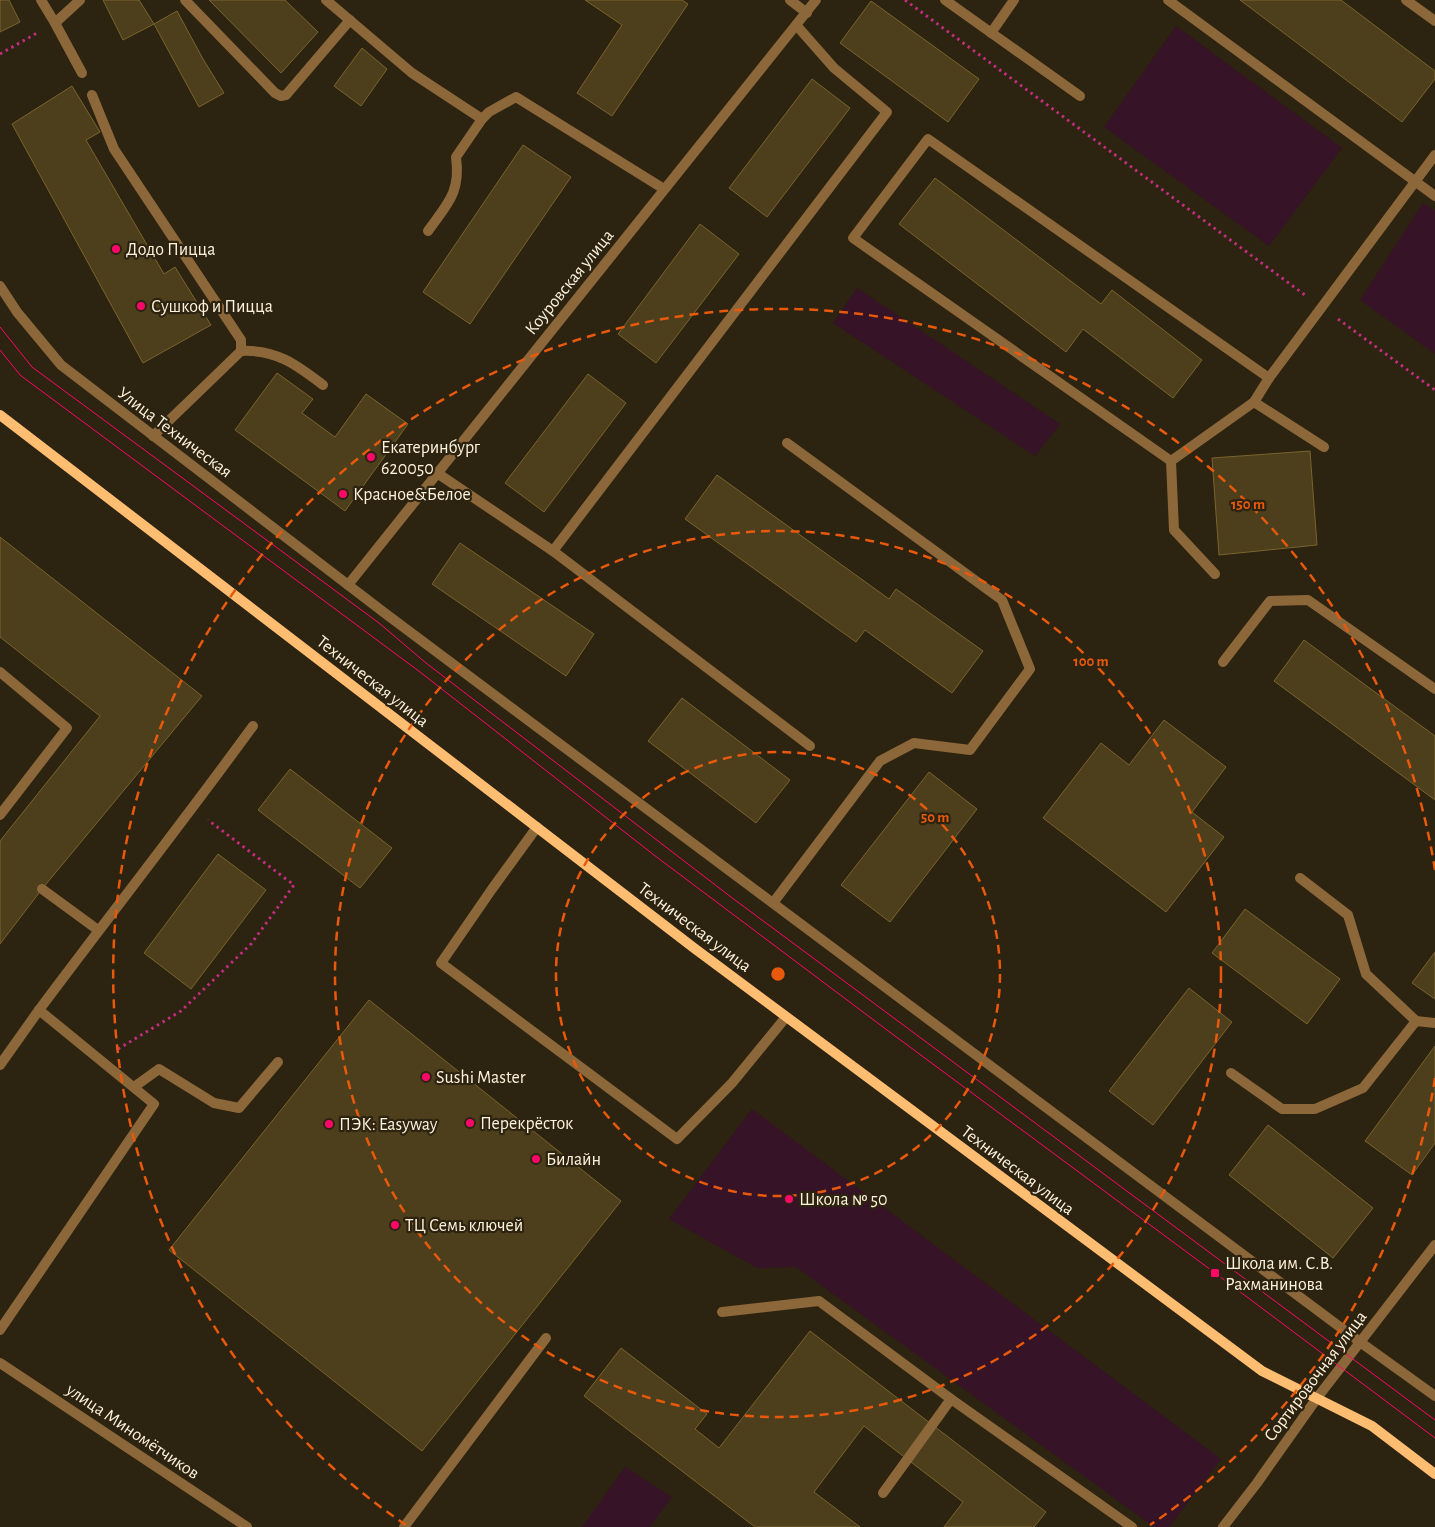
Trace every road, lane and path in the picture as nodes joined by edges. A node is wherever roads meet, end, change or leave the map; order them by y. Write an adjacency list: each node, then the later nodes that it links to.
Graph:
1 (42, 0): 15 (street)
2 (80, 0): 15 (street)
3 (185, 0): 13 (street)
4 (326, 0): 13 (street)
5 (790, 0): 12 (street)
6 (816, 0): 12 (street, Коуровская улица)
7 (905, 0): 29 (path)
8 (945, 0): 17 (street)
9 (1014, 0): 17 (street)
10 (1168, 0): 24 (street)
11 (1406, 0): 14 (street)
12 (807, 13): 16 (street, Коуровская улица)
13 (350, 20): 22 (street)
14 (1435, 21)
15 (55, 23): 18 (path); 19 (street)
16 (797, 26): 25 (street, Коуровская улица); 41 (street)
17 (991, 33): 21 (street)
18 (0, 54)
19 (82, 73)
20 (92, 95): 30 (street)
21 (1080, 96)
22 (482, 119): 25 (street); 27 (street)
23 (1435, 155): 24 (street)
24 (1415, 182): 26 (street); 29 (street)
25 (664, 190): 40 (street, Коуровская улица)
26 (1435, 196)
27 (428, 231)
28 (0, 286): 36 (street, Улица Техническая)
29 (1322, 307): 31 (street); 33 (path)
30 (241, 351): 32 (street); 36 (street)
31 (1269, 378): 34 (street); 39 (street)
32 (323, 385)
33 (1435, 390)
34 (1254, 402): 38 (street); 39 (street)
35 (0, 415): 51 (main road, Техническая улица)
36 (153, 436): 43 (street, Улица Техническая)
37 (787, 443): 54 (street)
38 (1324, 448)
39 (1171, 461): 42 (street)
40 (437, 473): 41 (street); 43 (street, Коуровская улица)
41 (553, 551): 48 (street)
42 (1215, 574)
43 (348, 585): 54 (street, Улица Техническая)
44 (1223, 662): 46 (street)
45 (0, 672): 50 (street)
46 (1435, 689)
47 (253, 726): 49 (street)
48 (810, 746)
49 (193, 809): 55 (street); 60 (path)
50 (0, 815)
51 (537, 827): 57 (main road, Техническая улица); 57 (street)
52 (1300, 878): 58 (street)
53 (42, 888): 55 (street)
54 (772, 903): 69 (street, Улица Техническая)
55 (98, 930): 56 (street)
56 (39, 1010): 60 (street); 62 (street)
57 (786, 1017): 72 (main road, Техническая улица)
58 (1416, 1021): 59 (street); 63 (street)
59 (1435, 1022)
60 (100, 1060): 64 (street)
61 (278, 1062): 64 (street)
62 (0, 1065)
63 (1231, 1073)
64 (134, 1087): 67 (street)
65 (1435, 1245): 69 (street, Сортировочная улица)
66 (722, 1312): 73 (street)
67 (0, 1330)
68 (546, 1338): 77 (street)
69 (1360, 1342): 71 (street, Улица Техническая); 72 (street, Сортировочная улица)
70 (0, 1363): 76 (street, улица Миномётчиков)
71 (1435, 1396)
72 (1317, 1398): 74 (main road, Техническая улица); 79 (street, Сортировочная улица)
73 (951, 1399): 75 (street); 78 (street)
74 (1435, 1474)
75 (883, 1493)
76 (247, 1527)
77 (404, 1527)
78 (1132, 1527)
79 (1223, 1527)

